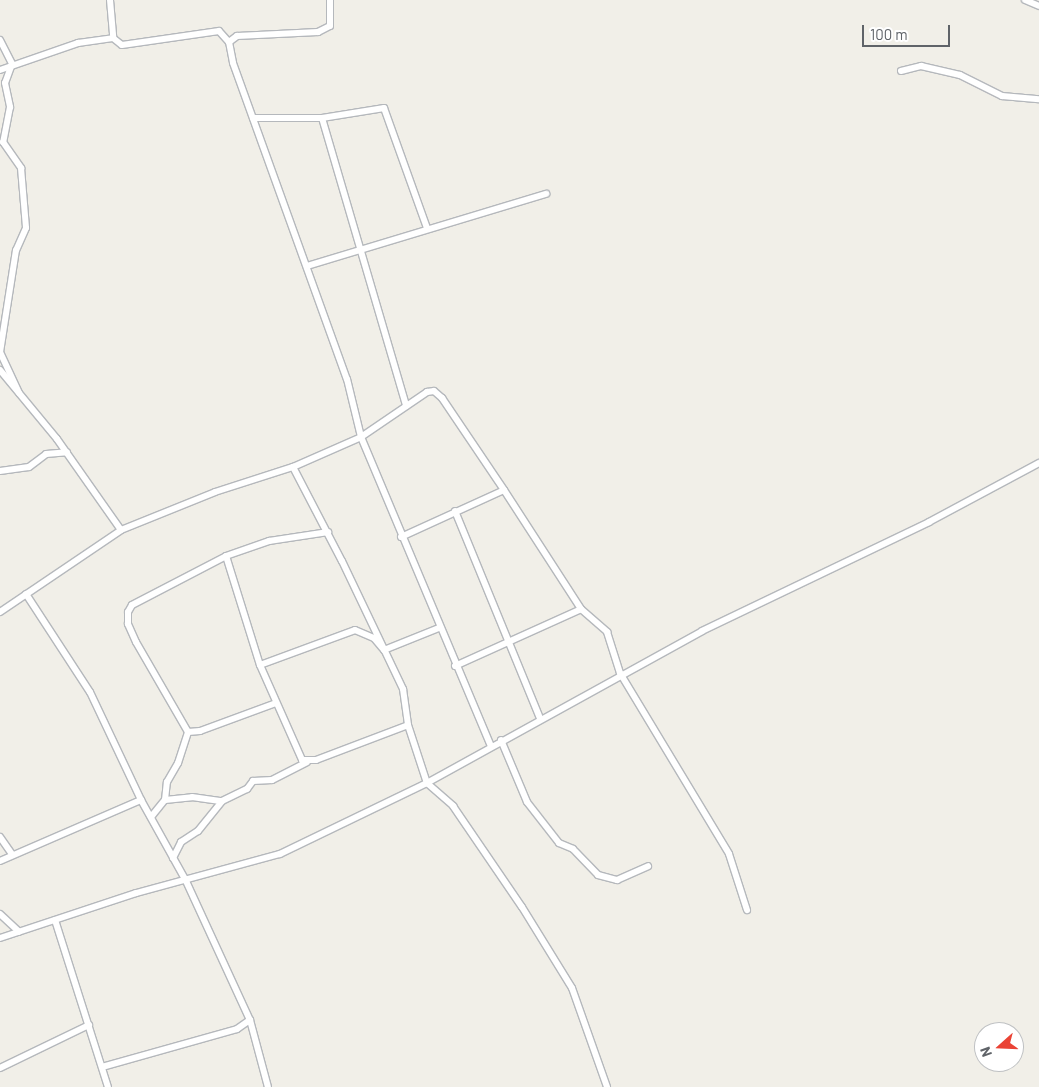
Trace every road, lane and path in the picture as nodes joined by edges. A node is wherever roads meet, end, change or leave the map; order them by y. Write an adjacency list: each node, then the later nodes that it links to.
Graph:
1 (110, 0): 5 (street)
2 (330, 0): 7 (street)
3 (1026, 0): 4 (street)
4 (1039, 6)
5 (113, 38): 7 (street); 8 (street)
6 (0, 40): 8 (street)
7 (229, 42): 12 (street)
8 (12, 64): 9 (street); 19 (street)
9 (0, 70)
10 (900, 71): 11 (street)
11 (1039, 99)
12 (253, 118): 13 (street); 17 (street)
13 (322, 118): 15 (street); 16 (street)
14 (546, 194): 15 (street)
15 (427, 228): 16 (street)
16 (360, 248): 17 (street); 20 (street)
17 (307, 266): 21 (street)
18 (0, 370): 19 (street)
19 (19, 393): 22 (street)
20 (406, 406): 21 (street); 26 (street)
21 (361, 437): 24 (street); 30 (street)
22 (67, 452): 25 (street); 28 (street)
23 (1039, 463): 40 (street)
24 (293, 466): 28 (street); 29 (street)
25 (0, 471)
26 (504, 490): 27 (street); 33 (street)
27 (454, 511): 30 (street); 36 (street)
28 (121, 530): 32 (street)
29 (328, 532): 31 (street); 37 (street)
30 (401, 537): 35 (street)
31 (226, 556): 38 (street); 44 (street)
32 (26, 594): 34 (street); 49 (street)
33 (581, 609): 36 (street); 40 (street)
34 (0, 612)
35 (439, 628): 37 (street); 39 (street)
36 (509, 643): 39 (street); 42 (street)
37 (384, 650): 38 (street); 43 (street)
38 (260, 665): 41 (street)
39 (455, 666): 46 (street)
40 (620, 674): 42 (street); 59 (street)
41 (276, 703): 44 (street); 47 (street)
42 (540, 718): 45 (street)
43 (408, 724): 47 (street); 48 (street)
44 (188, 732): 50 (street)
45 (501, 740): 46 (street); 57 (street)
46 (491, 747): 48 (street)
47 (307, 762): 51 (street)
48 (427, 783): 58 (street); 70 (street)
49 (141, 800): 52 (street); 54 (street)
50 (165, 800): 51 (street); 52 (street)
51 (222, 802): 55 (street)
52 (150, 818): 55 (street)
53 (0, 837): 54 (street)
54 (12, 854): 56 (street)
55 (173, 858): 58 (street)
56 (0, 861)
57 (648, 866)
58 (186, 881): 61 (street); 64 (street)
59 (747, 910)
60 (0, 914): 62 (street)
61 (56, 920): 62 (street); 65 (street)
62 (19, 932): 63 (street)
63 (0, 938)
64 (250, 1020): 66 (street); 69 (street)
65 (89, 1025): 66 (street); 67 (street)
66 (102, 1067): 68 (street)
67 (0, 1068)
68 (108, 1087)
69 (268, 1087)
70 (607, 1087)

